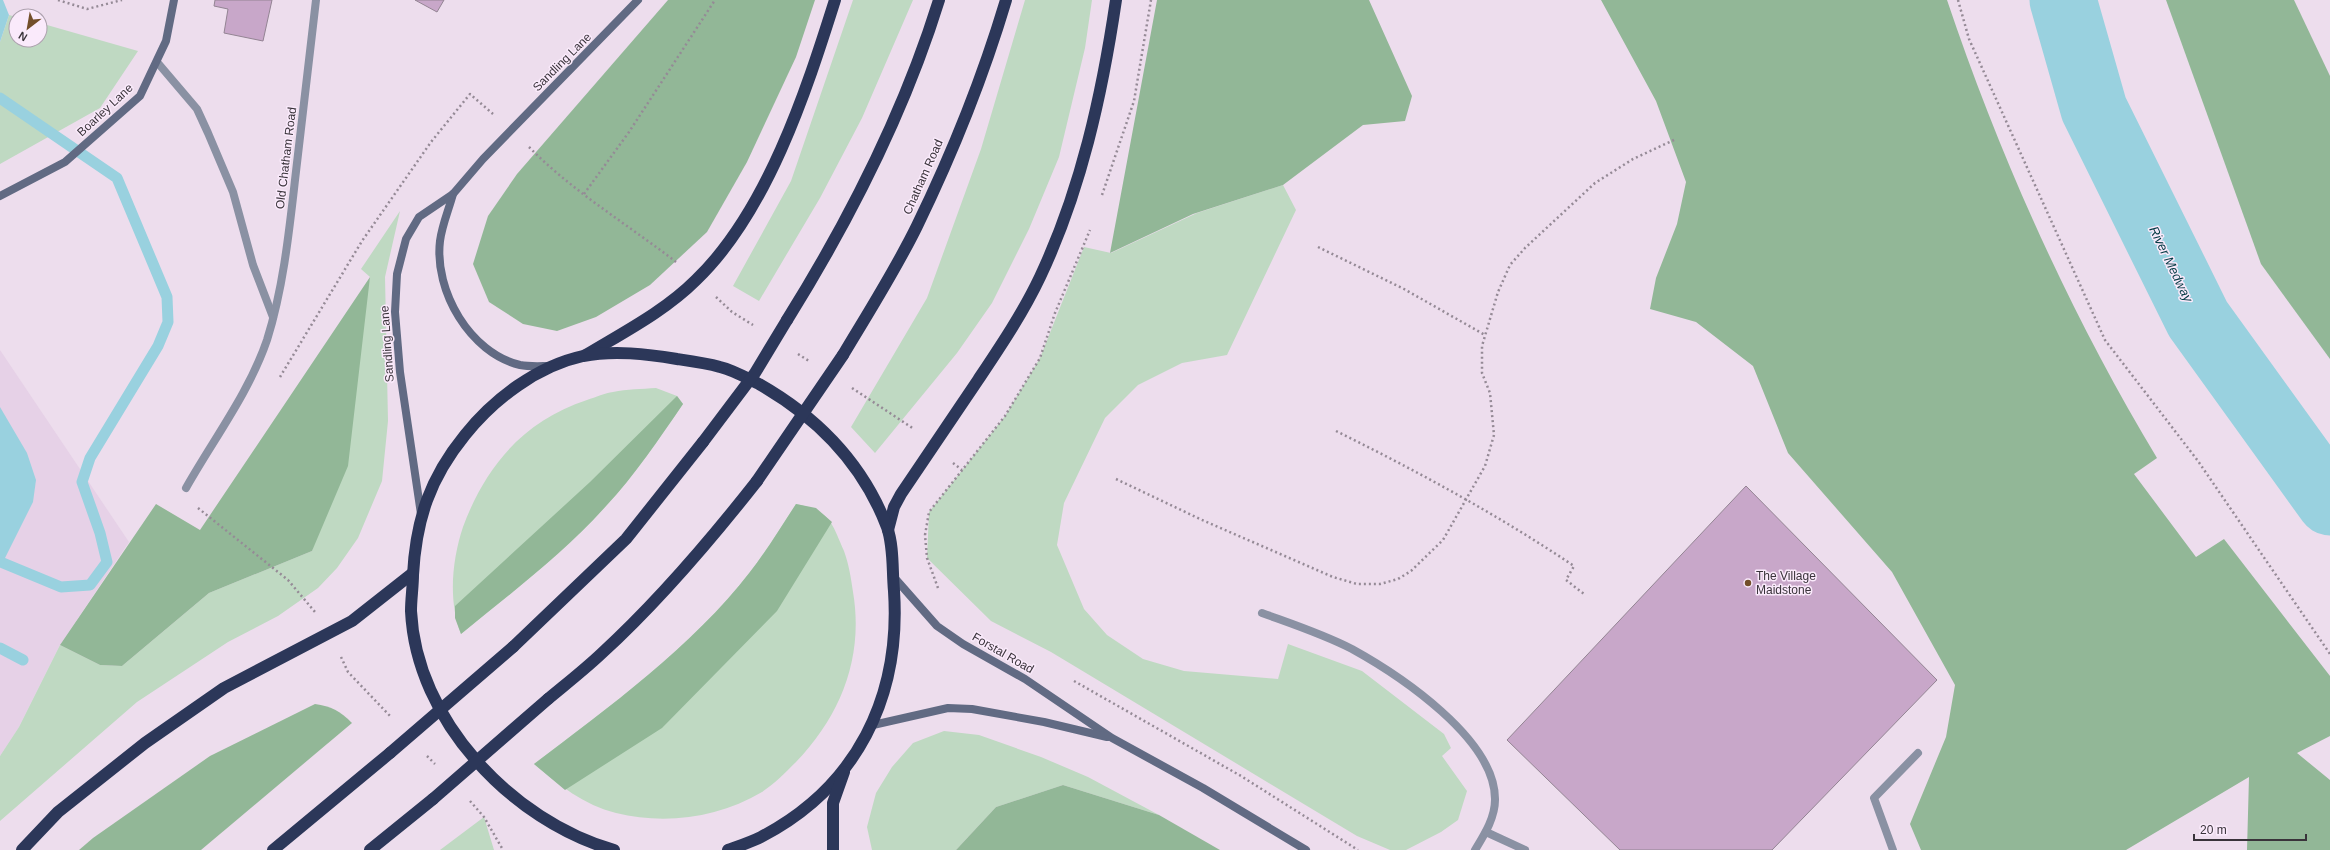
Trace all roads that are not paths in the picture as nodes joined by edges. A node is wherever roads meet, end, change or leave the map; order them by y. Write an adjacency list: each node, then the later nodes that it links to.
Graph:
1 (174, 0): 8 (street, Boarley Lane)
2 (316, 0): 11 (street, Old Chatham Road)
3 (638, 0): 9 (street, Sandling Lane)
4 (835, 0): 12 (highway)
5 (939, 0): 26 (highway, bridge)
6 (1006, 0): 27 (highway, Chatham Road, bridge)
7 (1116, 0): 16 (highway)
8 (157, 62): 10 (street, Boarley Lane); 11 (street)
9 (453, 194): 13 (street, Sandling Lane); 15 (street, Sandling Lane)
10 (0, 196)
11 (273, 317): 14 (street, Old Chatham Road)
12 (585, 356): 13 (highway); 16 (highway)
13 (553, 366): 15 (highway)
14 (186, 488)
15 (421, 515): 17 (highway)
16 (888, 530): 18 (highway)
17 (413, 573): 25 (highway); 28 (highway)
18 (892, 575): 20 (highway); 21 (street, Forstal Road)
19 (1262, 613): 24 (street)
20 (873, 725): 21 (street, Forstal Road); 23 (highway)
21 (1112, 738): 31 (street, Forstal Road)
22 (1918, 753): 34 (street)
23 (845, 769): 29 (highway); 30 (highway)
24 (1486, 832): 32 (street); 33 (street)
25 (22, 850)
26 (273, 850)
27 (370, 850)
28 (614, 850)
29 (728, 850)
30 (833, 850)
31 (1306, 850)
32 (1475, 850)
33 (1525, 850)
34 (1893, 850)

